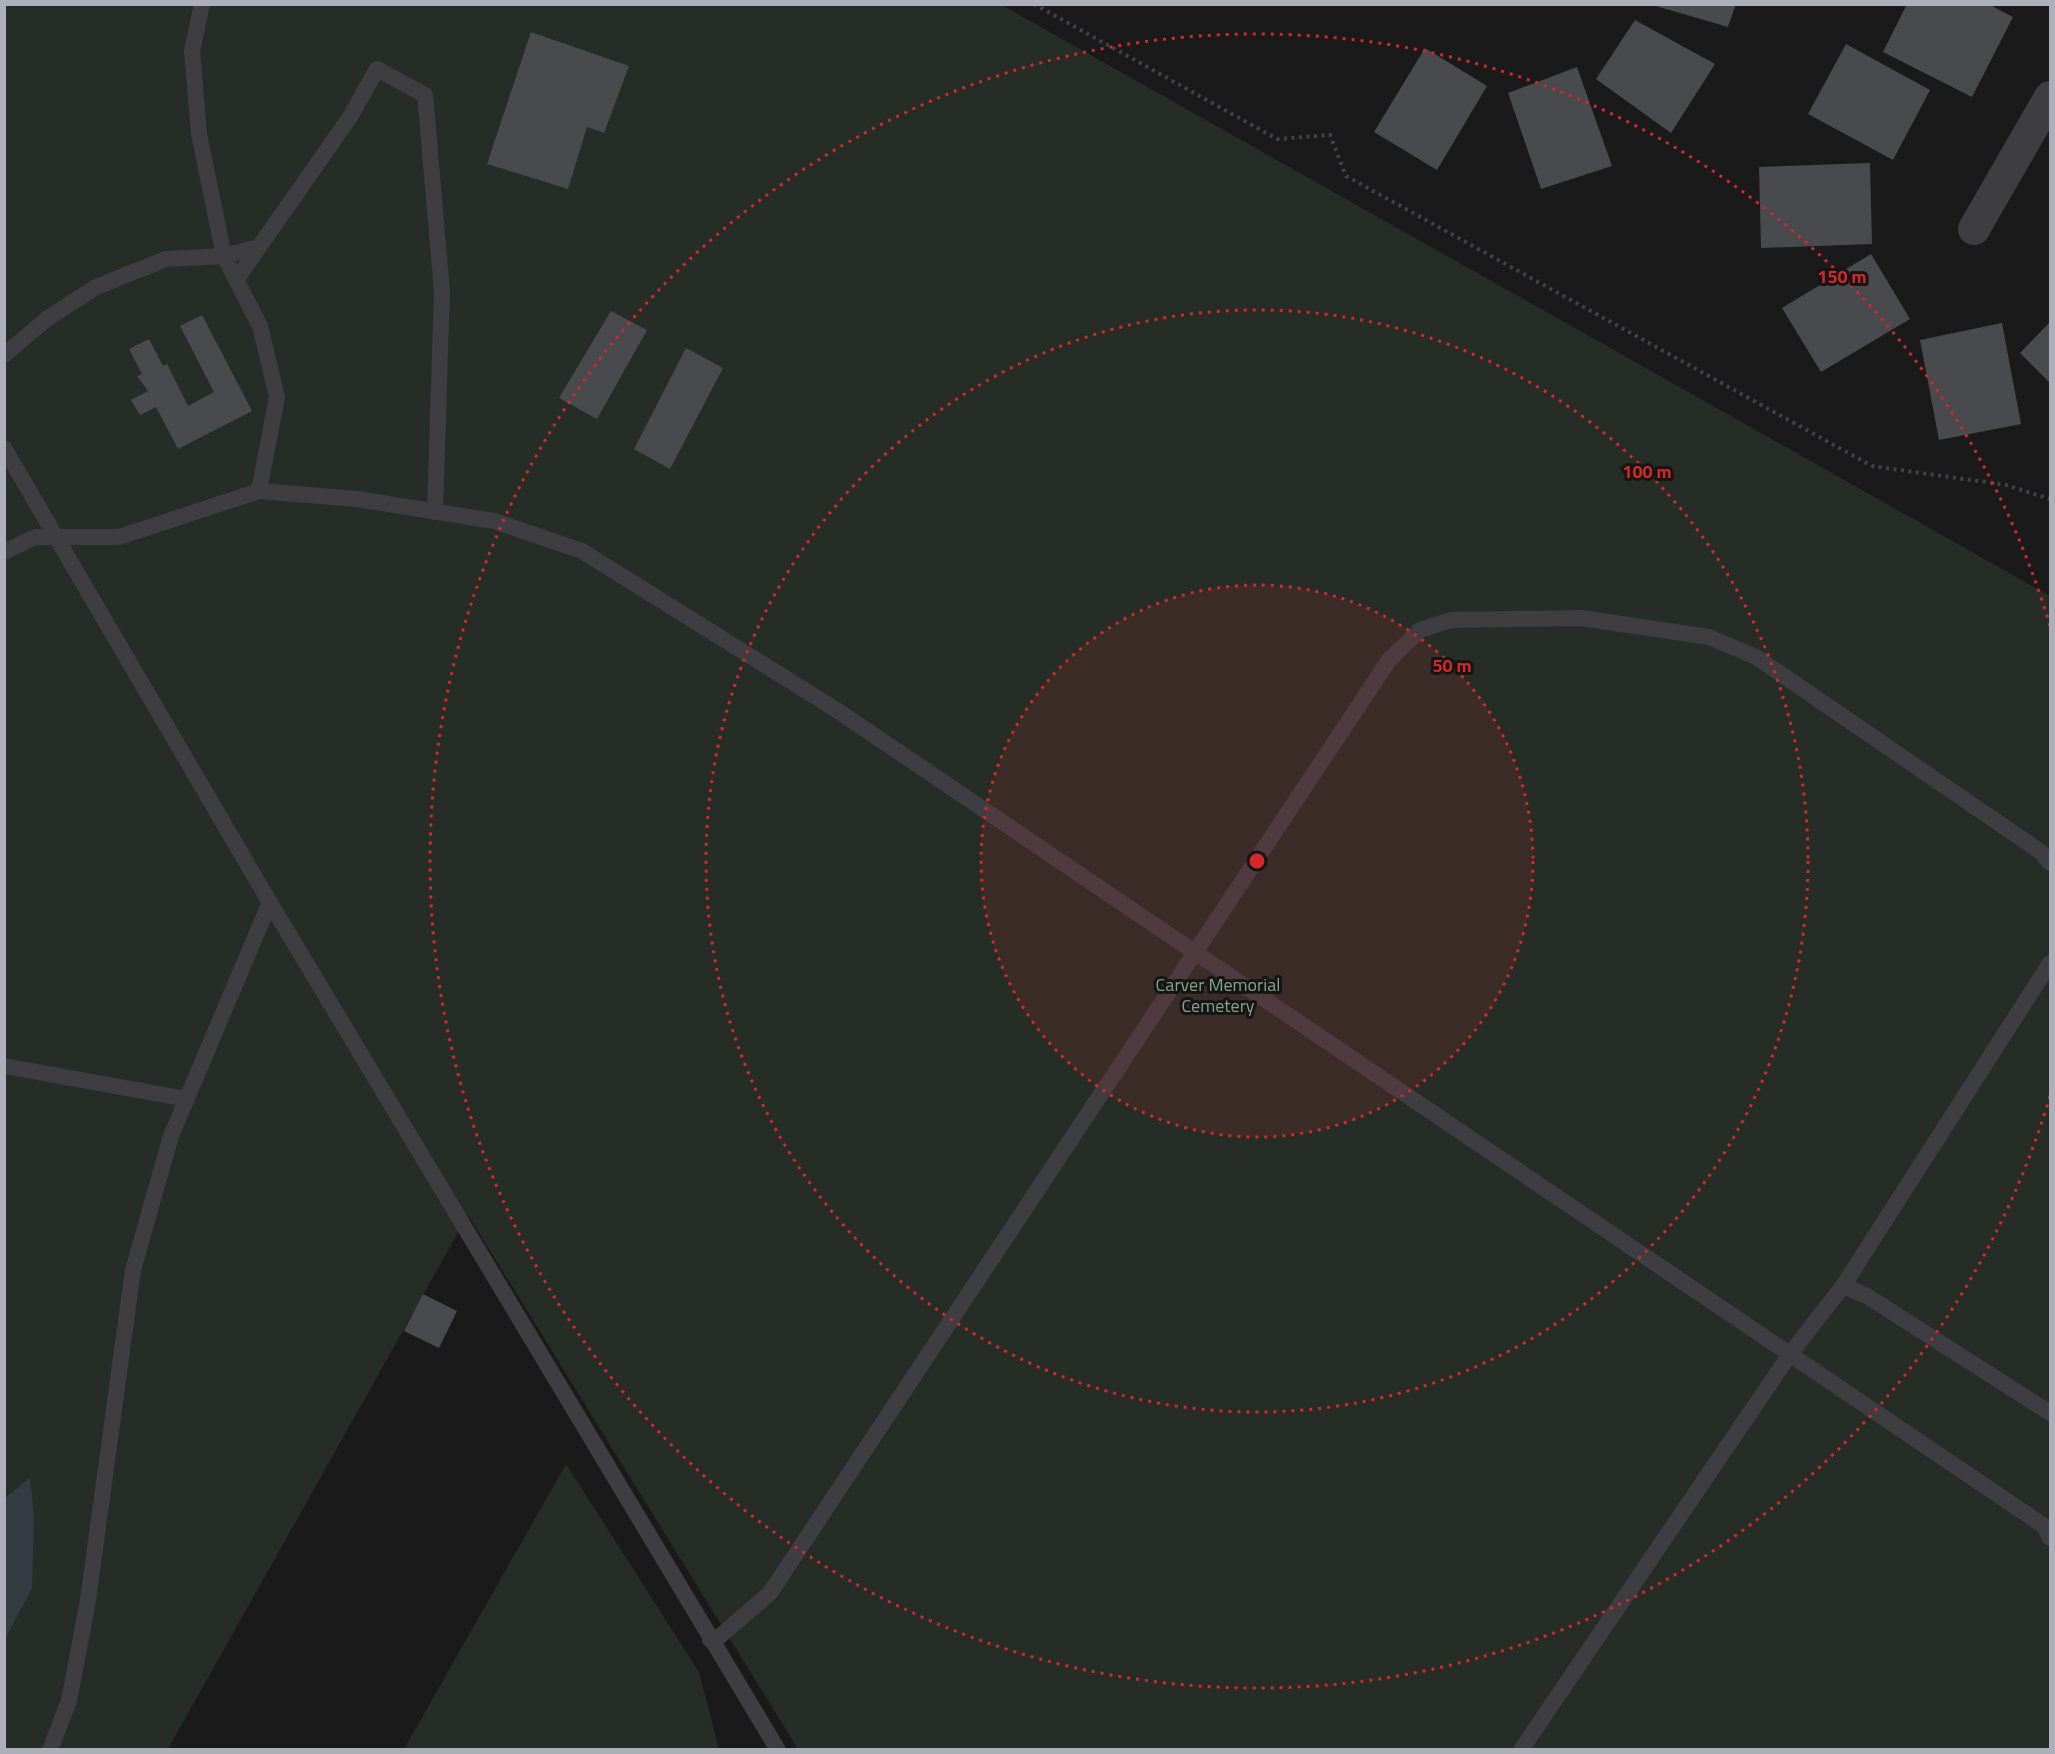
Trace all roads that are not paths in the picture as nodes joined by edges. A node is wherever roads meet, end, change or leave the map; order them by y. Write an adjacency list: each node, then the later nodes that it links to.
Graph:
1 (202, 4): 5 (lane)
2 (2050, 97): 3 (street)
3 (1974, 230)
4 (258, 247): 5 (lane); 6 (lane); 10 (lane)
5 (224, 256): 6 (lane); 7 (lane)
6 (236, 280): 9 (lane)
7 (4, 355)
8 (4, 448): 11 (lane)
9 (260, 491): 10 (lane); 11 (lane)
10 (435, 512): 15 (lane)
11 (57, 538): 12 (lane); 14 (lane)
12 (4, 552)
13 (2050, 863): 15 (lane)
14 (270, 902): 18 (lane); 23 (lane)
15 (1194, 951): 20 (lane); 23 (lane)
16 (2050, 963): 19 (lane)
17 (4, 1066): 18 (lane)
18 (187, 1099): 24 (lane)
19 (1842, 1286): 20 (lane); 21 (lane)
20 (1790, 1354): 22 (lane); 26 (lane)
21 (2050, 1413)
22 (2050, 1538)
23 (710, 1640): 25 (lane)
24 (50, 1749)
25 (778, 1749)
26 (1521, 1749)

